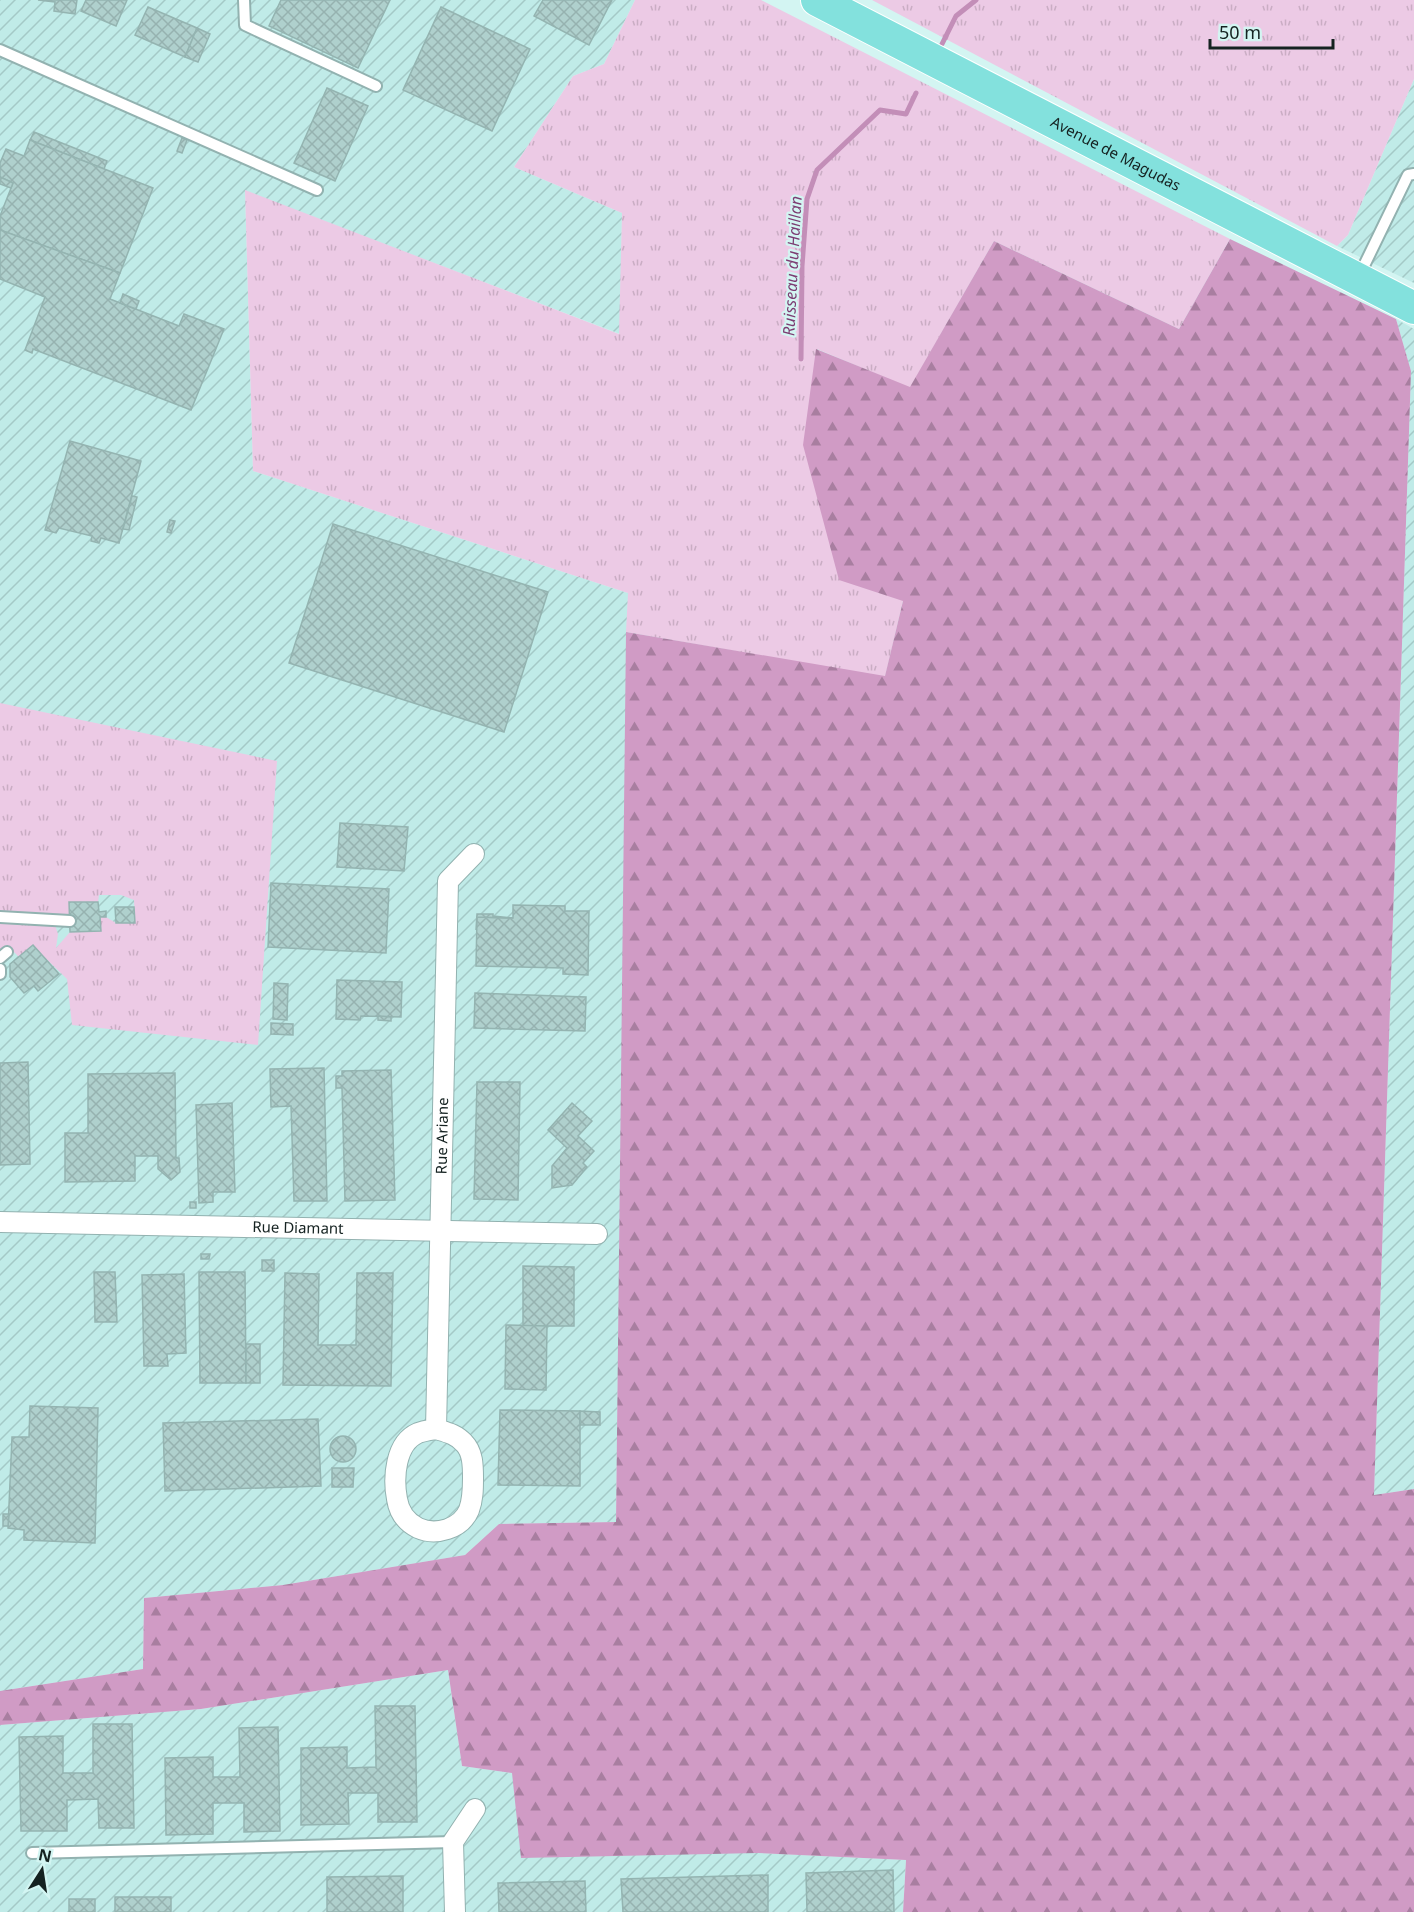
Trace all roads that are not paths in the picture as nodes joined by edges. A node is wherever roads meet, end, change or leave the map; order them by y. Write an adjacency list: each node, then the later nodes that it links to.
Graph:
1 (244, 0): 4 (lane)
2 (817, 0): 7 (main road, Avenue de Magudas)
3 (0, 50): 6 (lane)
4 (376, 86)
5 (1414, 174): 7 (lane)
6 (317, 190)
7 (1357, 279): 8 (main road, Avenue de Magudas)
8 (1414, 308)
9 (474, 854): 15 (street, Rue Ariane)
10 (0, 917): 11 (lane)
11 (70, 921)
12 (0, 969): 13 (lane)
13 (0, 974)
14 (0, 1222): 15 (street, Rue Diamant)
15 (440, 1231): 16 (street, Rue Diamant); 17 (street, Rue Ariane)
16 (597, 1234)
17 (435, 1429): 17 (street)
18 (475, 1809): 19 (street)
19 (453, 1842): 20 (lane); 21 (street)
20 (32, 1853)
21 (455, 1912)

